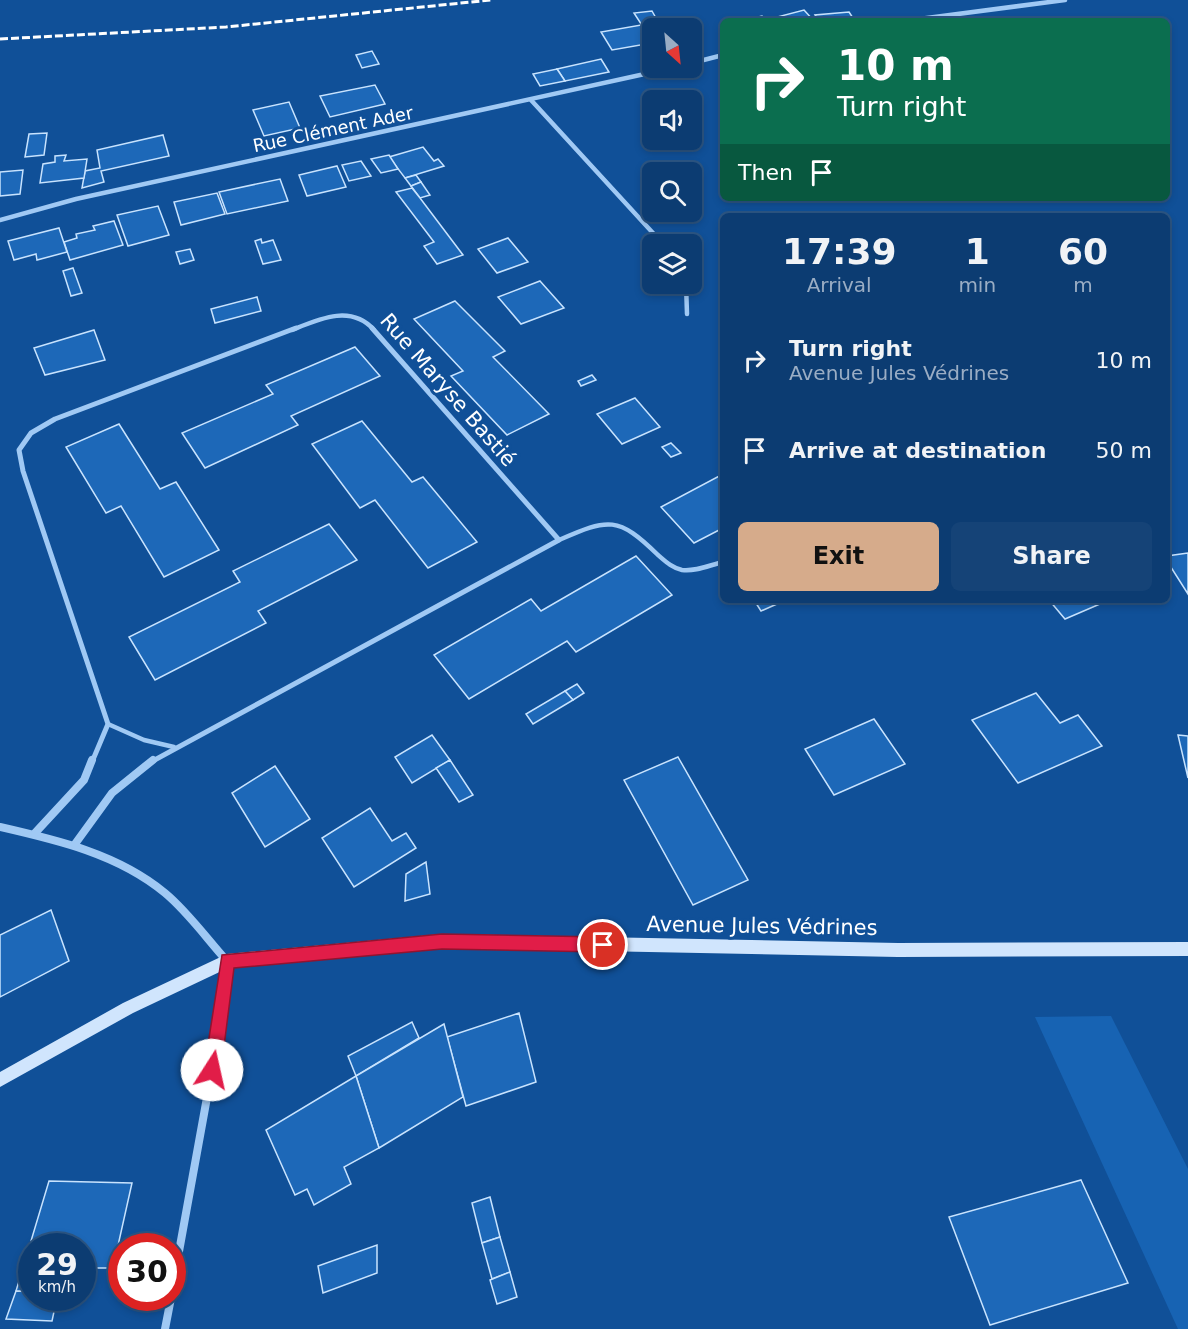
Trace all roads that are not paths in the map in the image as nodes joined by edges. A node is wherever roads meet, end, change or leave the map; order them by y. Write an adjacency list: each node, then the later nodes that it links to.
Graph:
1 (1065, 0): 2 (street)
2 (927, 18)
3 (720, 56): 4 (street)
4 (702, 60)
5 (642, 75): 6 (street, Rue Clément Ader)
6 (531, 100): 7 (street, Rue Clément Ader); 8 (street)
7 (0, 220)
8 (654, 234)
9 (686, 294): 10 (street)
10 (687, 314)
11 (559, 540): 12 (lane); 13 (street, Rue Maryse Bastié); 14 (street)
12 (720, 563)
13 (108, 724): 14 (lane); 16 (street)
14 (174, 747): 17 (street)
15 (0, 827): 16 (street)
16 (35, 833): 17 (street)
17 (75, 844): 19 (street)
18 (1188, 949): 19 (main road, Avenue Jules Védrines)
19 (227, 961): 20 (main road); 21 (street)
20 (0, 1080)
21 (182, 1233)
22 (168, 1311): 23 (street)
23 (165, 1329)

